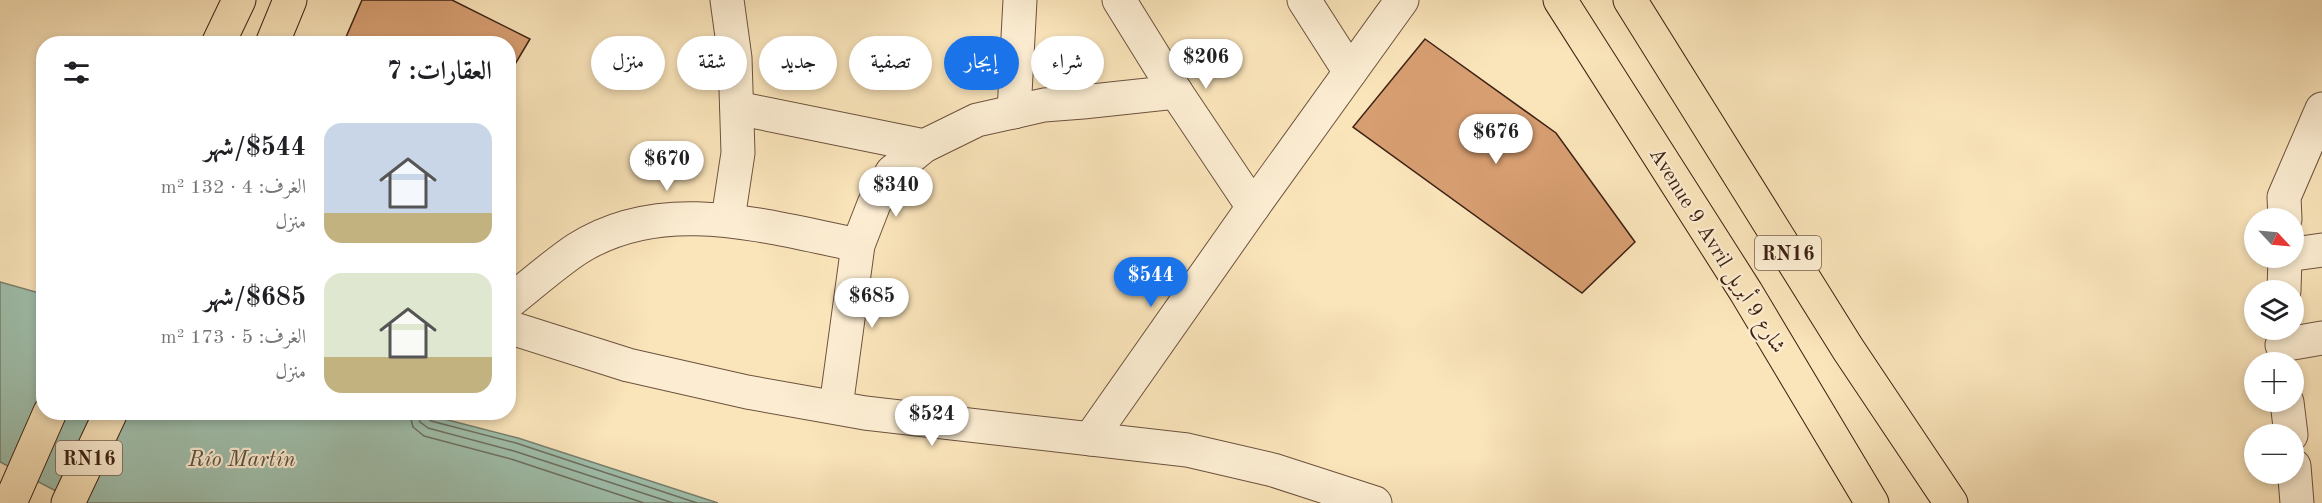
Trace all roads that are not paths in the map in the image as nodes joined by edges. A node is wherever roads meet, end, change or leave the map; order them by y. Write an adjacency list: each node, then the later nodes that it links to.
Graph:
1 (239, 0): 10 (main road)
2 (290, 0): 11 (main road)
3 (728, 0): 14 (street)
4 (1020, 0): 16 (street)
5 (1119, 0): 13 (street)
6 (1304, 0): 12 (street)
7 (1402, 0): 12 (street)
8 (1560, 0): 36 (main road, Avenue 9 Avril شارع 9 أبريل / RN16)
9 (1630, 0): 37 (main road, RN16)
10 (223, 36)
11 (275, 36)
12 (1350, 72): 18 (street)
13 (1176, 92): 16 (street); 18 (street)
14 (737, 108): 17 (street); 20 (street)
15 (2322, 109): 19 (street)
16 (1014, 112): 17 (street)
17 (924, 146): 21 (street)
18 (1253, 207): 31 (street)
19 (2284, 208)
20 (728, 219): 21 (street); 24 (street)
21 (858, 245): 28 (street)
22 (2322, 250): 23 (street)
23 (2304, 253)
24 (516, 297)
25 (516, 330): 28 (street)
26 (2322, 338): 27 (street)
27 (2283, 346)
28 (836, 407): 31 (street)
29 (46, 420): 33 (main road, RN16)
30 (107, 420): 34 (main road, RN16)
31 (1090, 439): 35 (street)
32 (2295, 484): 38 (street)
33 (10, 503)
34 (68, 503)
35 (1375, 503)
36 (1872, 503)
37 (1951, 503)
38 (2297, 503)

